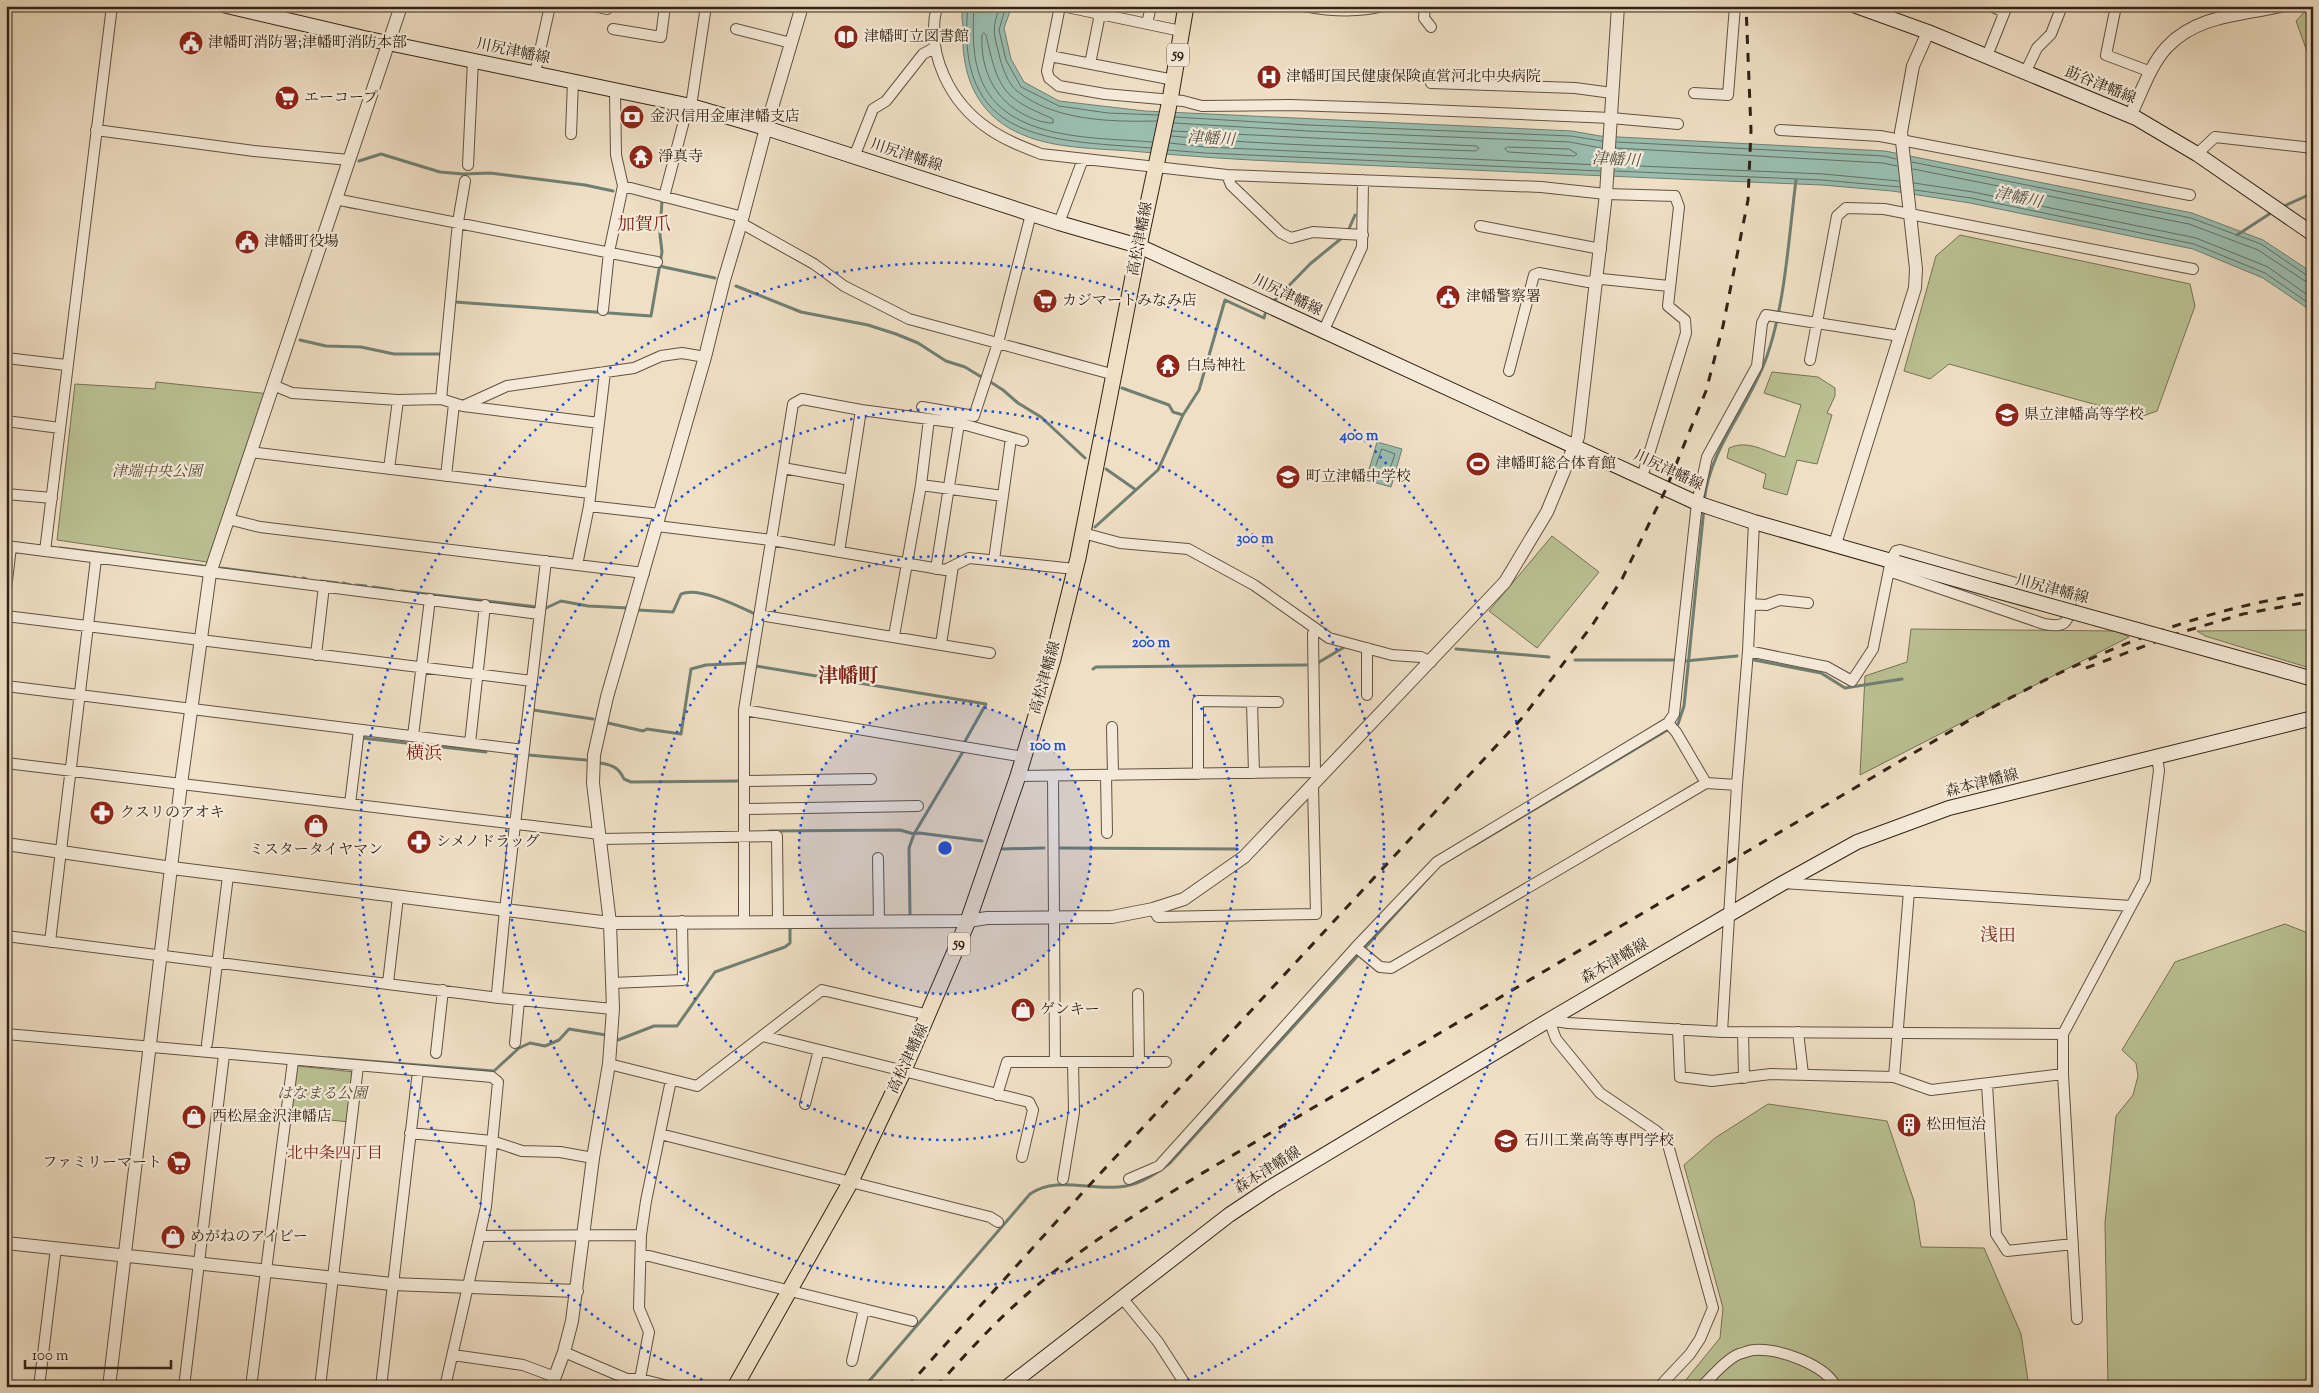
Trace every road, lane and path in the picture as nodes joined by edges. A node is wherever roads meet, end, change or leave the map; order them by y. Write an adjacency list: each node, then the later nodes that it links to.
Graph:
1 (112, 6): 55 (street)
2 (227, 6): 33 (main road, 川尻津幡線)
3 (401, 6): 33 (street)
4 (550, 6): 41 (street)
5 (593, 6): 23 (street)
6 (665, 6): 29 (street)
7 (706, 6): 50 (street)
8 (802, 6): 34 (street)
9 (937, 6): 35 (street)
10 (1061, 6): 26 (street); 36 (street)
11 (1151, 6): 27 (street)
12 (1186, 6): 31 (main road, 高松津幡線 / 59)
13 (1304, 6): 14 (street)
14 (1382, 6)
15 (1425, 6): 28 (street)
16 (1618, 6): 48 (street)
17 (1735, 6): 47 (street)
18 (1856, 6): 32 (main road, 莇谷津幡線)
19 (1991, 6): 24 (street)
20 (2062, 6): 42 (street)
21 (2116, 6): 40 (street)
22 (2282, 6): 25 (street)
23 (607, 9)
24 (2006, 9): 37 (street)
25 (2251, 9): 40 (street)
26 (1100, 14): 27 (street); 39 (street)
27 (1147, 24): 31 (street)
28 (1431, 27)
29 (613, 29)
30 (736, 29): 34 (street)
31 (1181, 31): 43 (main road, 高松津幡線 / 59)
32 (1928, 32): 37 (main road, 莇谷津幡線); 58 (street)
33 (388, 43): 38 (main road, 川尻津幡線); 63 (street)
34 (791, 43): 54 (street)
35 (934, 48): 61 (street); 62 (street)
36 (1050, 56): 39 (street); 49 (street)
37 (1986, 56): 42 (main road, 莇谷津幡線)
38 (472, 60): 41 (main road, 川尻津幡線); 65 (street)
39 (1090, 64): 43 (street)
40 (2151, 72): 51 (street)
41 (535, 73): 44 (main road, 川尻津幡線)
42 (2025, 73): 51 (main road, 莇谷津幡線)
43 (1174, 80): 49 (main road, 高松津幡線 / 59)
44 (573, 81): 46 (main road, 川尻津幡線); 57 (street)
45 (1431, 83): 48 (street)
46 (616, 91): 50 (main road, 川尻津幡線); 69 (street)
47 (1694, 93)
48 (1612, 94): 52 (street)
49 (1170, 102): 52 (street); 64 (main road, 高松津幡線 / 59)
50 (691, 106): 54 (main road, 川尻津幡線); 72 (street)
51 (2130, 116): 60 (main road, 莇谷津幡線)
52 (1611, 120): 53 (street); 70 (street)
53 (1678, 124)
54 (766, 128): 61 (main road, 川尻津幡線); 76 (street)
55 (96, 130): 63 (street); 97 (street)
56 (1780, 130): 58 (street)
57 (571, 134)
58 (1902, 142): 71 (street); 74 (street)
59 (2313, 148): 60 (street)
60 (2198, 154): 80 (main road, 莇谷津幡線)
61 (854, 157): 75 (main road, 川尻津幡線)
62 (1083, 159): 64 (street); 78 (street)
63 (348, 160): 73 (street)
64 (1156, 163): 66 (street); 82 (main road, 高松津幡線 / 59)
65 (468, 165)
66 (1227, 175): 67 (street); 81 (street)
67 (1363, 180): 70 (street); 81 (street)
68 (465, 181): 77 (street)
69 (623, 186): 72 (street); 84 (street)
70 (1606, 192): 83 (street); 88 (street)
71 (2190, 195)
72 (664, 196): 76 (street)
73 (335, 199): 77 (street); 101 (street)
74 (1911, 213): 86 (street); 90 (street); 92 (street)
75 (1031, 214): 78 (main road, 川尻津幡線); 93 (street)
76 (742, 220): 93 (street); 94 (street)
77 (458, 222): 84 (street); 102 (street)
78 (1059, 223): 82 (main road, 川尻津幡線)
79 (1480, 226): 83 (street)
80 (2313, 234)
81 (1363, 235): 91 (street)
82 (1139, 246): 91 (main road, 川尻津幡線); 100 (main road, 高松津幡線 / 59)
83 (1601, 249): 87 (street)
84 (608, 252): 85 (street); 89 (street)
85 (656, 262)
86 (2193, 269)
87 (1597, 280): 88 (street); 98 (street); 114 (street)
88 (1669, 286): 119 (street)
89 (603, 310)
90 (1818, 323): 92 (street); 96 (street); 127 (street)
91 (1323, 332): 114 (main road, 川尻津幡線)
92 (1900, 336): 134 (street)
93 (998, 343): 100 (street); 107 (street)
94 (705, 357): 99 (street); 130 (street)
95 (6, 358): 97 (street)
96 (1810, 360)
97 (66, 365): 111 (street)
98 (1509, 371)
99 (604, 372): 104 (street); 110 (street)
100 (1115, 375): 132 (main road, 高松津幡線 / 59)
101 (273, 385): 103 (street); 115 (street)
102 (441, 399): 103 (street); 104 (street)
103 (398, 400): 117 (street)
104 (458, 405): 110 (street); 118 (street)
105 (922, 407): 107 (street)
106 (861, 410): 108 (street); 116 (street); 120 (street)
107 (959, 418): 108 (street); 112 (street); 122 (street)
108 (930, 419): 121 (street)
109 (6, 421): 111 (street)
110 (599, 423): 123 (street)
111 (60, 428): 126 (street)
112 (1011, 438): 113 (street); 125 (street)
113 (1023, 441)
114 (1575, 446): 119 (main road, 川尻津幡線); 167 (street)
115 (250, 452): 117 (street); 129 (street)
116 (783, 468): 120 (street); 133 (street)
117 (389, 469): 118 (street)
118 (446, 476): 123 (street)
119 (1642, 477): 127 (main road, 川尻津幡線)
120 (850, 480): 137 (street)
121 (921, 485): 122 (street); 141 (street)
122 (949, 489): 125 (street); 145 (street)
123 (590, 493): 128 (street)
124 (6, 494): 126 (street)
125 (1003, 496): 139 (street)
126 (52, 498): 136 (street)
127 (1703, 505): 131 (main road, 川尻津幡線); 181 (street)
128 (589, 506): 130 (street); 142 (street)
129 (228, 519): 140 (street); 147 (street)
130 (658, 520): 133 (street); 148 (street)
131 (1754, 522): 134 (main road, 川尻津幡線); 153 (street)
132 (1083, 533): 146 (main road, 高松津幡線 / 59); 159 (street)
133 (771, 540): 137 (street); 156 (street)
134 (1835, 544): 144 (main road, 川尻津幡線)
135 (8, 547): 136 (street); 150 (street)
136 (44, 551): 138 (street)
137 (839, 552): 141 (street)
138 (96, 558): 147 (street); 158 (street)
139 (994, 560): 143 (street); 146 (street)
140 (546, 561): 142 (street); 155 (street)
141 (906, 564): 145 (street); 160 (street)
142 (577, 565): 148 (street)
143 (953, 566): 145 (street); 162 (street)
144 (1890, 566): 144 (street); 164 (street); 170 (main road, 川尻津幡線, bridge)
145 (936, 569)
146 (1075, 569): 186 (main road, 高松津幡線 / 59)
147 (210, 574): 149 (street); 161 (street)
148 (644, 574): 207 (street)
149 (324, 586): 151 (street); 166 (street)
150 (6, 590)
151 (430, 599): 154 (street); 168 (street)
152 (1808, 603): 153 (street)
153 (1750, 604): 164 (street)
154 (485, 605): 155 (street); 169 (street)
155 (540, 609): 171 (street)
156 (759, 614): 160 (street); 178 (street)
157 (6, 616): 158 (street)
158 (88, 625): 161 (street); 173 (street)
159 (1316, 629): 163 (street); 192 (street)
160 (894, 636): 162 (street)
161 (199, 640): 166 (street); 177 (street)
162 (941, 644): 165 (street)
163 (1367, 648): 167 (street); 174 (street)
164 (1748, 651): 201 (street)
165 (990, 653)
166 (316, 655): 168 (street)
167 (1430, 662): 192 (street)
168 (423, 668): 169 (street); 183 (street)
169 (477, 674): 171 (street); 184 (street)
170 (2313, 679)
171 (532, 681): 185 (street)
172 (6, 686): 173 (street)
173 (80, 695): 177 (street); 189 (street)
174 (1367, 695)
175 (1252, 702): 176 (street); 190 (street); 191 (street)
176 (1278, 702)
177 (191, 709): 182 (street); 199 (street)
178 (744, 710): 186 (street); 197 (street)
179 (2313, 718): 187 (main road, 森本津幡線)
180 (1112, 727): 193 (street)
181 (1672, 727): 198 (street); 279 (street)
182 (359, 730): 183 (street); 202 (street)
183 (413, 736): 184 (street)
184 (470, 744): 185 (street)
185 (524, 750): 205 (street)
186 (1024, 757): 194 (main road, 高松津幡線 / 59)
187 (2156, 758): 214 (main road, 森本津幡線); 217 (street)
188 (6, 763): 189 (street)
189 (71, 771): 199 (street); 210 (street)
190 (1254, 773): 191 (street); 192 (street)
191 (1198, 774): 193 (street)
192 (1318, 774): 200 (street)
193 (1110, 775): 195 (street); 206 (street)
194 (1018, 776): 195 (street); 226 (main road, 高松津幡線 / 59)
195 (1053, 776): 221 (street)
196 (871, 779): 197 (street)
197 (744, 781): 204 (street)
198 (1706, 783): 201 (street); 230 (street)
199 (181, 784): 202 (street); 212 (street)
200 (1313, 786): 218 (street); 218 (street)
201 (1737, 786): 220 (street)
202 (350, 804): 205 (street)
203 (918, 806): 204 (street)
204 (744, 809): 208 (street)
205 (515, 825): 207 (street); 219 (street)
206 (1107, 832)
207 (600, 836): 208 (street); 227 (street)
208 (744, 836): 223 (street); 224 (street)
209 (6, 844): 210 (street)
210 (61, 853): 212 (street); 229 (street)
211 (878, 858): 225 (street)
212 (172, 868): 213 (street); 231 (street)
213 (228, 876): 216 (street); 232 (street)
214 (1783, 883): 215 (street); 220 (main road, 森本津幡線)
215 (1909, 891): 217 (street); 246 (street)
216 (398, 897): 219 (street); 233 (street)
217 (2132, 906): 248 (street)
218 (1153, 909): 221 (street)
219 (504, 910): 227 (street); 237 (street)
220 (1730, 913): 241 (main road, 森本津幡線); 243 (street)
221 (1053, 918): 226 (street); 257 (street)
222 (682, 921): 223 (street); 227 (street); 234 (street)
223 (744, 921): 224 (street)
224 (778, 921): 225 (street)
225 (879, 921): 226 (street)
226 (968, 921): 240 (main road, 高松津幡線 / 59)
227 (610, 923): 234 (street)
228 (6, 936): 229 (street)
229 (50, 942): 231 (street)
230 (1361, 952)
231 (162, 956): 232 (street); 252 (street)
232 (217, 963): 233 (street); 251 (street)
233 (388, 983): 235 (street)
234 (612, 983): 239 (street)
235 (443, 990): 237 (street); 254 (street)
236 (1138, 994): 259 (street)
237 (499, 998): 238 (street)
238 (519, 1001): 239 (street); 250 (street)
239 (613, 1010): 261 (street)
240 (929, 1015): 249 (street); 264 (main road, 高松津幡線 / 59)
241 (1549, 1020): 242 (street); 297 (main road, 森本津幡線); 317 (street)
242 (1678, 1029): 243 (street); 268 (street)
243 (1722, 1032): 244 (street)
244 (1743, 1032): 245 (street); 268 (street)
245 (1798, 1032): 246 (street); 265 (street)
246 (1899, 1033): 248 (street); 267 (street)
247 (6, 1034): 252 (street)
248 (2063, 1034): 266 (street)
249 (763, 1036): 253 (street); 269 (street)
250 (515, 1043)
251 (207, 1044)
252 (151, 1046): 255 (street); 289 (street)
253 (819, 1050): 264 (street); 272 (street)
254 (436, 1053)
255 (224, 1055): 256 (street); 290 (street)
256 (293, 1061): 262 (street); 291 (street)
257 (1055, 1062): 258 (street); 271 (street)
258 (1073, 1062): 259 (street); 278 (street)
259 (1139, 1062): 260 (street)
260 (1166, 1062)
261 (609, 1064): 269 (street); 277 (street)
262 (358, 1066): 263 (street); 292 (street)
263 (418, 1071): 273 (street); 275 (street)
264 (904, 1072): 271 (street); 280 (main road, 高松津幡線 / 59)
265 (1803, 1074): 267 (street); 268 (street)
266 (2063, 1074): 270 (street); 286 (street)
267 (1894, 1077): 270 (street)
268 (1744, 1078)
269 (671, 1080): 274 (street)
270 (1986, 1084): 286 (street)
271 (997, 1095): 276 (street)
272 (805, 1104)
273 (410, 1133): 275 (street); 293 (street)
274 (660, 1134): 280 (street); 282 (street)
275 (492, 1141): 277 (street); 283 (street)
276 (1022, 1157)
277 (593, 1158): 284 (street)
278 (1062, 1179)
279 (1129, 1180)
280 (850, 1183): 281 (street); 296 (main road, 高松津幡線 / 59)
281 (998, 1222)
282 (641, 1235): 284 (street); 288 (street)
283 (480, 1236): 284 (street); 294 (street)
284 (584, 1236): 295 (street)
285 (6, 1243): 287 (street)
286 (2073, 1244): 299 (street)
287 (56, 1248): 289 (street); 307 (street)
288 (641, 1254): 296 (street); 304 (street)
289 (125, 1256): 290 (street); 308 (street)
290 (200, 1264): 291 (street); 309 (street)
291 (266, 1271): 292 (street); 310 (street)
292 (333, 1278): 293 (street); 311 (street)
293 (392, 1284): 294 (street); 312 (street)
294 (469, 1288): 295 (street); 302 (street)
295 (577, 1291): 301 (street)
296 (790, 1291): 298 (street); 314 (main road, 高松津幡線 / 59)
297 (1123, 1299): 315 (main road, 森本津幡線); 316 (street)
298 (864, 1309): 300 (street); 303 (street)
299 (2077, 1319)
300 (912, 1321)
301 (564, 1352): 304 (street); 305 (street)
302 (453, 1355): 305 (street); 313 (street)
303 (852, 1361)
304 (640, 1379): 306 (street)
305 (553, 1382)
306 (670, 1386)
307 (39, 1387)
308 (109, 1387)
309 (184, 1387)
310 (251, 1387)
311 (320, 1387)
312 (381, 1387)
313 (445, 1387)
314 (735, 1387)
315 (1007, 1387)
316 (1187, 1387)
317 (1659, 1387)
318 (1701, 1387): 319 (street)
319 (1836, 1387)

